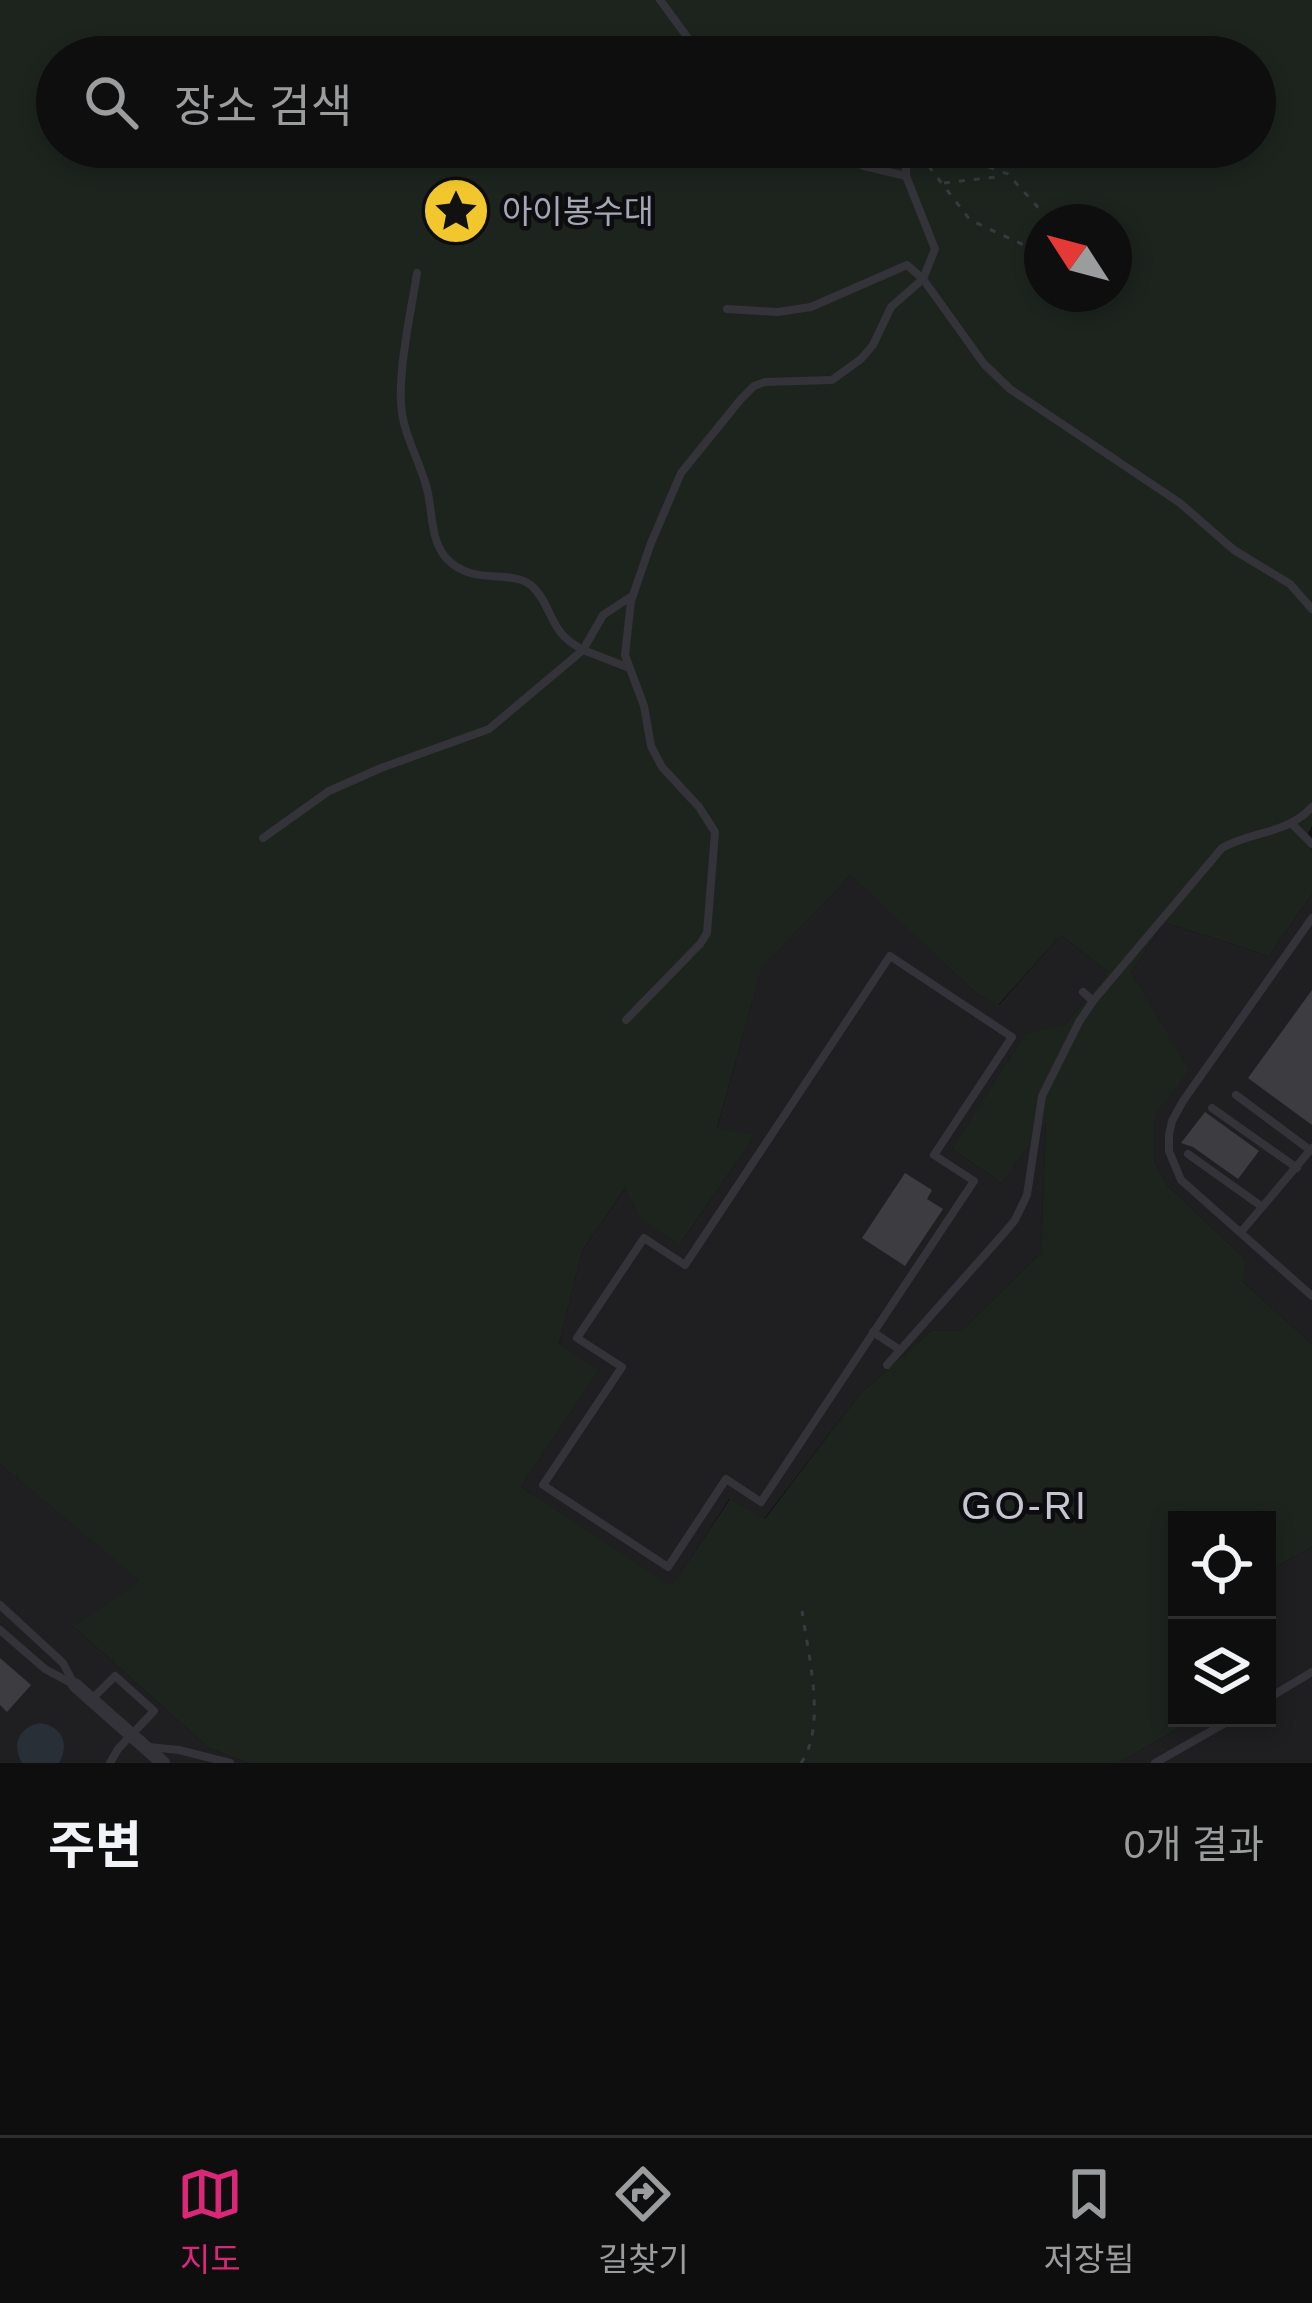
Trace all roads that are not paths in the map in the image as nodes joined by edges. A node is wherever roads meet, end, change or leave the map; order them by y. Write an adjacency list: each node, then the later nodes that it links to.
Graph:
1 (660, 0): 2 (lane)
2 (687, 36)
3 (872, 168): 5 (lane)
4 (907, 168): 5 (lane)
5 (906, 176): 7 (lane)
6 (417, 273): 11 (lane)
7 (923, 279): 8 (lane); 9 (lane); 10 (lane)
8 (727, 309)
9 (633, 595): 11 (lane); 12 (lane)
10 (1312, 609)
11 (580, 648): 12 (lane); 15 (lane)
12 (629, 668): 20 (lane)
13 (1312, 807): 14 (lane)
14 (1292, 824): 16 (lane); 19 (lane)
15 (262, 838)
16 (1312, 844)
17 (1312, 918): 27 (lane)
18 (1083, 992): 19 (lane)
19 (1093, 1001): 30 (lane)
20 (626, 1020)
21 (1236, 1095): 23 (lane)
22 (1211, 1108): 25 (lane)
23 (1311, 1149): 25 (lane)
24 (1188, 1154): 26 (lane)
25 (1297, 1168): 26 (lane)
26 (1261, 1206): 27 (lane)
27 (1241, 1232): 28 (lane)
28 (1312, 1295)
29 (873, 1332): 29 (lane); 30 (lane)
30 (900, 1350): 31 (lane)
31 (886, 1365)
32 (0, 1605): 35 (lane)
33 (0, 1630): 35 (lane)
34 (1312, 1672): 36 (lane)
35 (75, 1685): 37 (street)
36 (1276, 1694)
37 (91, 1700): 39 (street); 39 (lane)
38 (1218, 1727): 44 (lane)
39 (131, 1736): 40 (street); 41 (lane)
40 (144, 1747): 42 (street); 43 (lane)
41 (110, 1763)
42 (163, 1763)
43 (230, 1763)
44 (1155, 1763)

